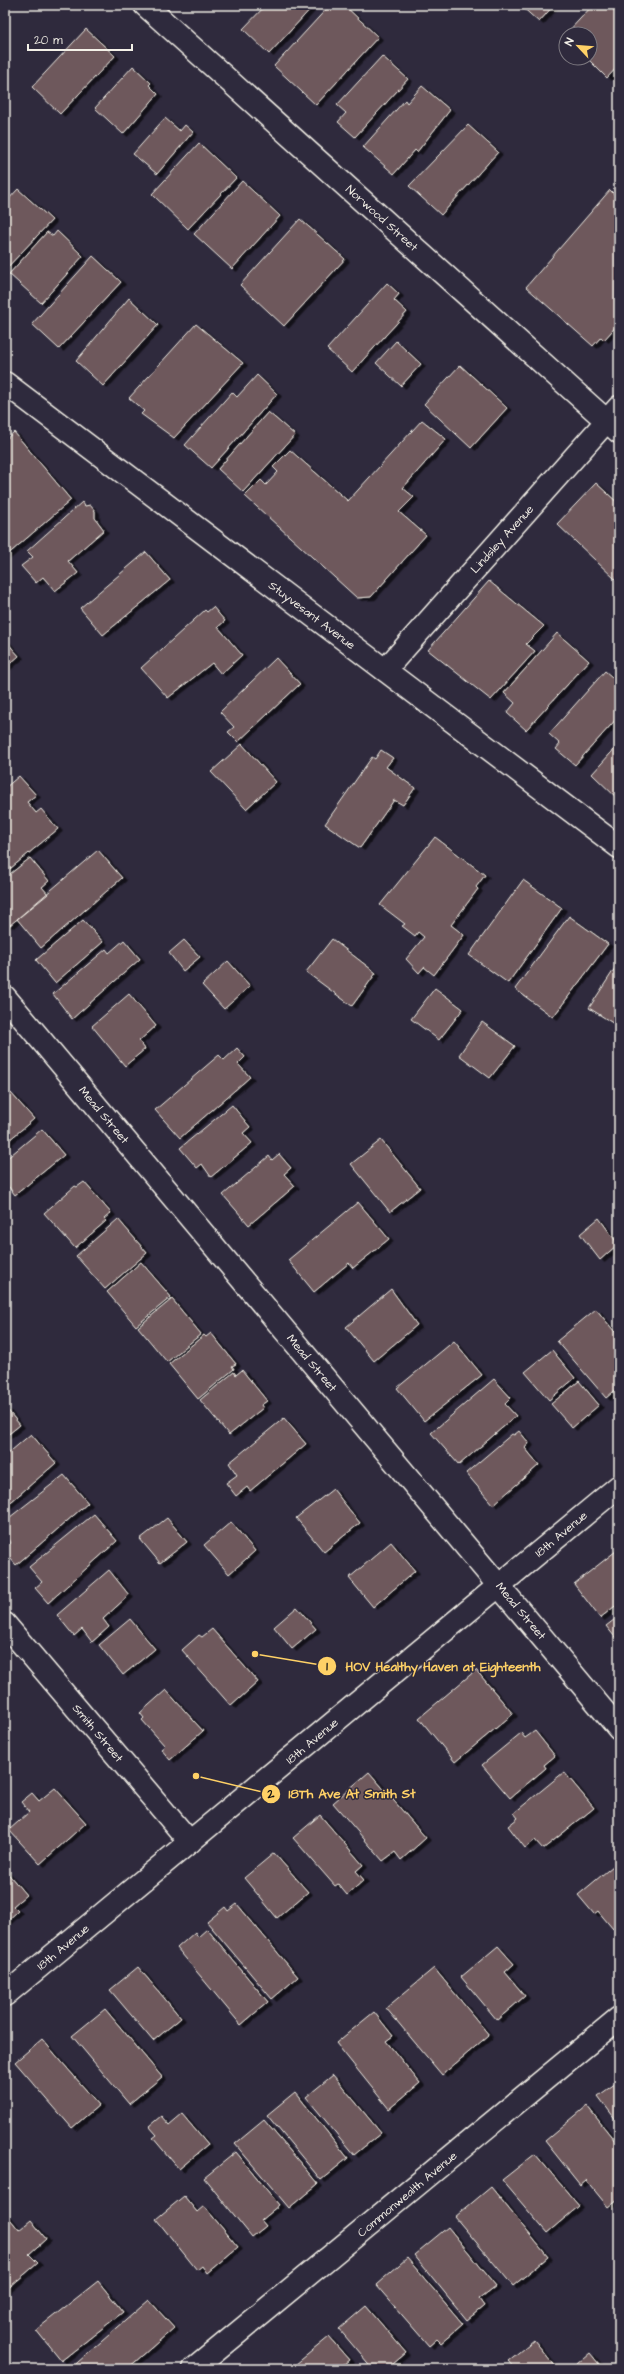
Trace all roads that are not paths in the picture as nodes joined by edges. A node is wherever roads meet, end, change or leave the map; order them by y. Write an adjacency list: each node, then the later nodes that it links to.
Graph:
1 (145, 5): 3 (street, Norwood Street)
2 (5, 383): 4 (street, Stuyvesant Avenue)
3 (615, 420): 4 (street, Lindsley Avenue)
4 (385, 670): 5 (street, Stuyvesant Avenue)
5 (619, 847)
6 (5, 997): 8 (street, Mead Street)
7 (619, 1486): 8 (street, 18th Avenue)
8 (500, 1585): 10 (street, Mead Street); 11 (street, 18th Avenue)
9 (5, 1624): 11 (street, Smith Street)
10 (619, 1729)
11 (190, 1842): 12 (street, 18th Avenue)
12 (5, 1995)
13 (619, 2018): 14 (street, Commonwealth Avenue)
14 (194, 2369)

